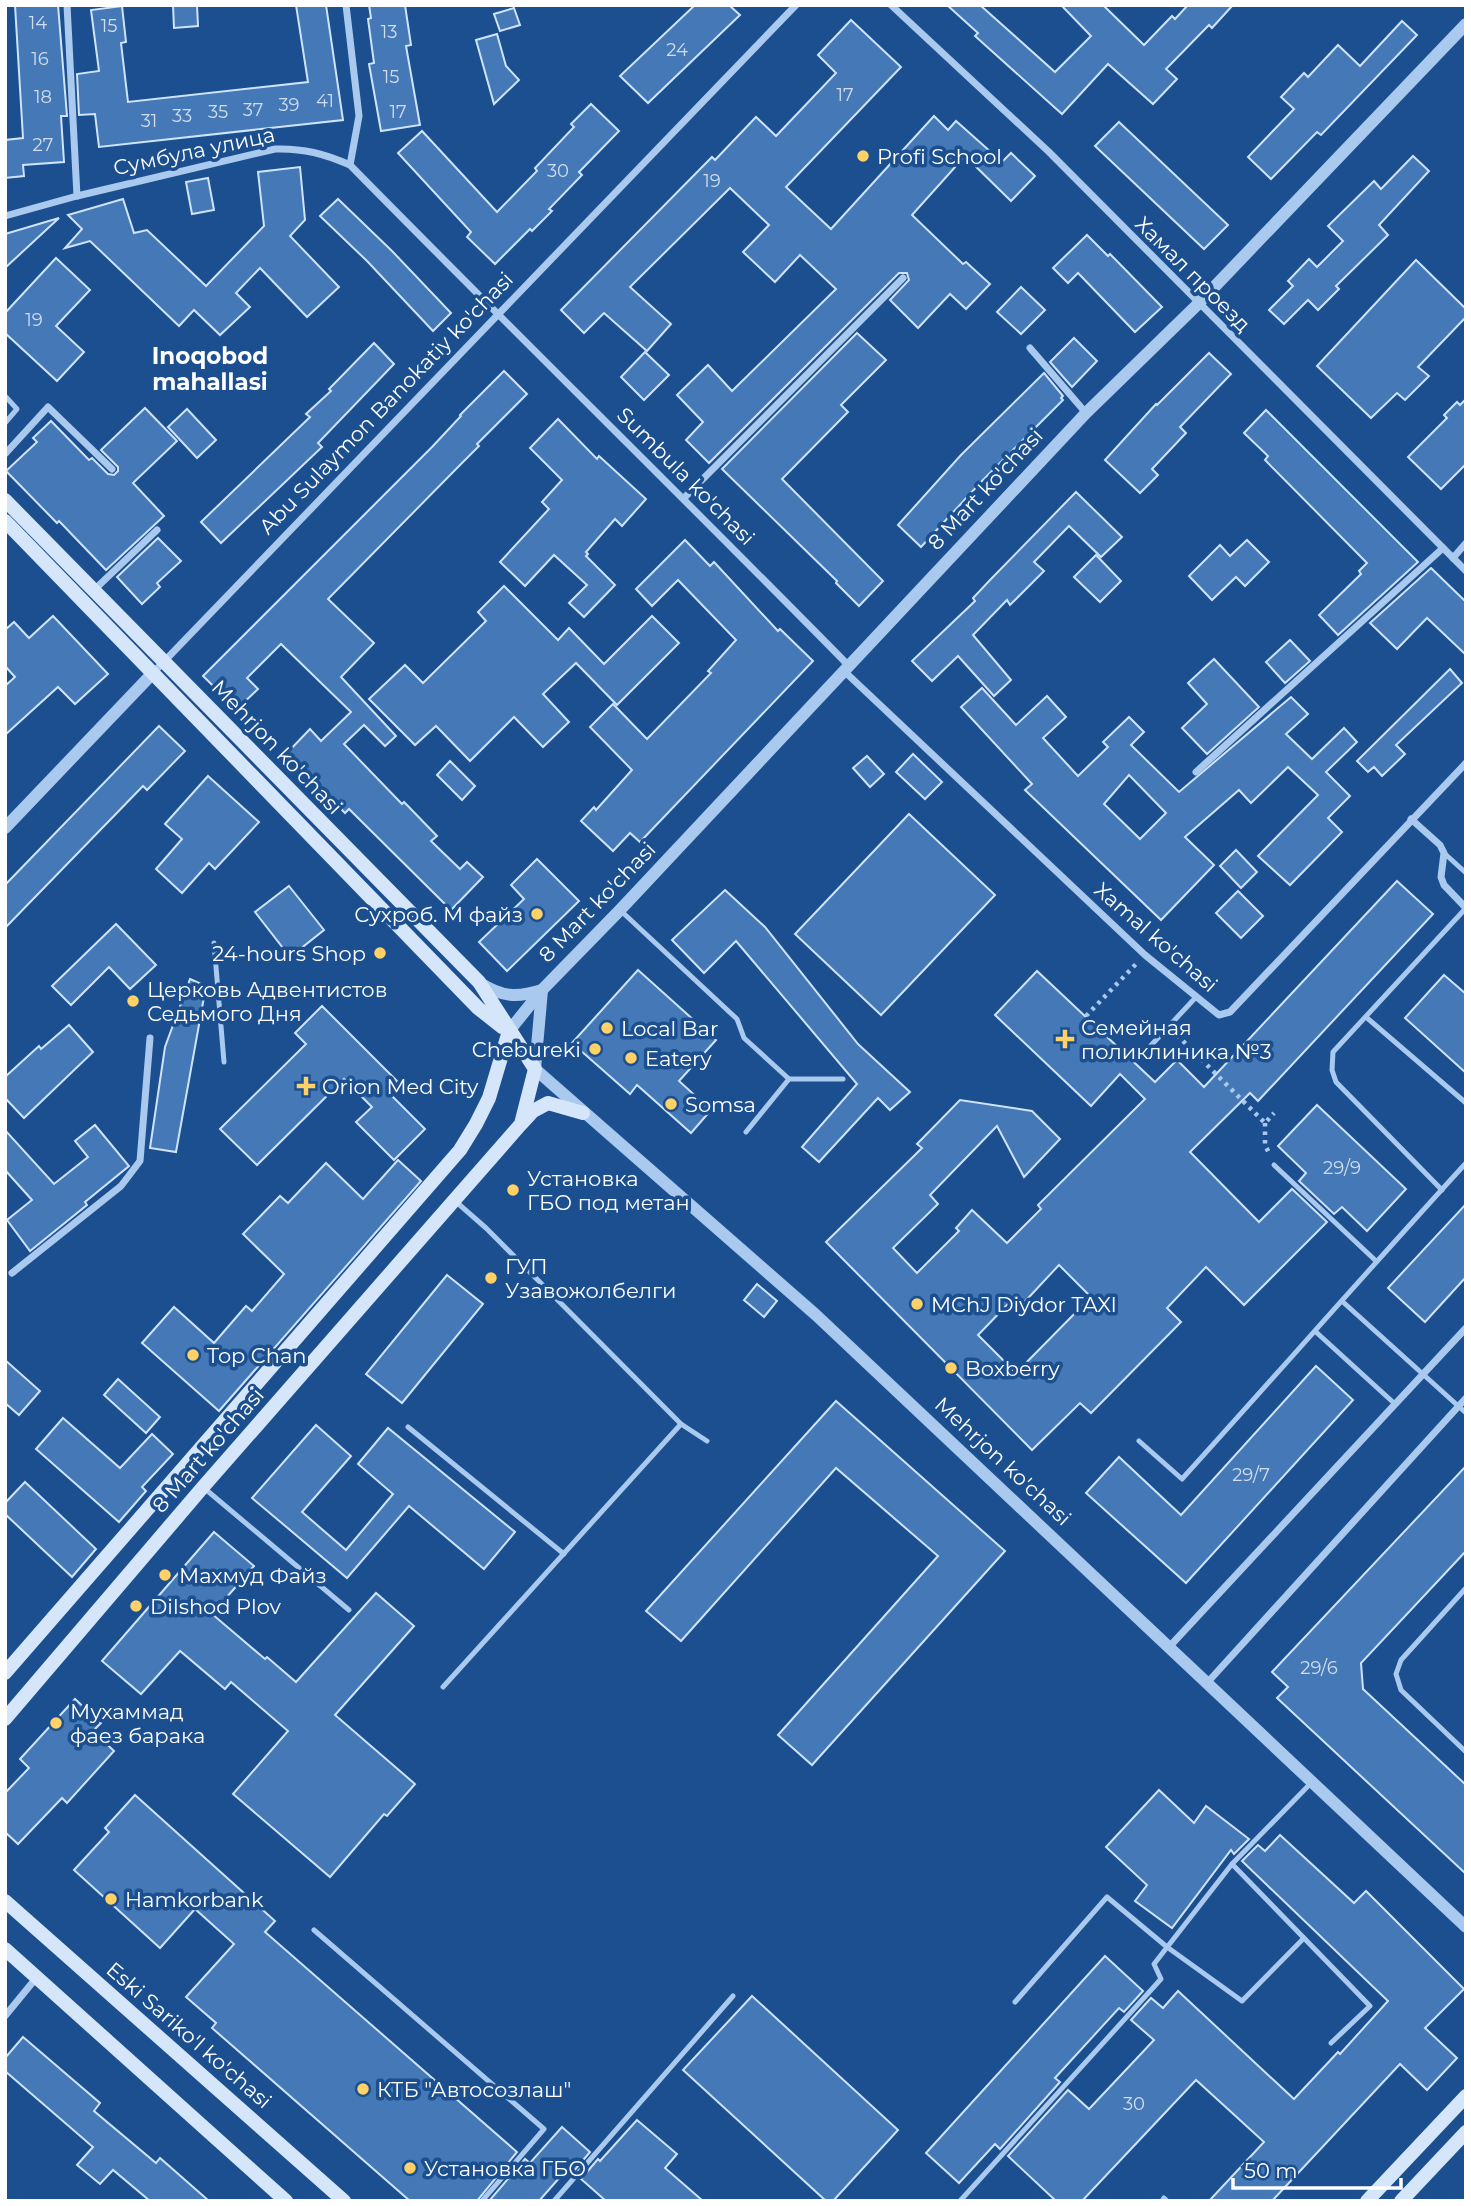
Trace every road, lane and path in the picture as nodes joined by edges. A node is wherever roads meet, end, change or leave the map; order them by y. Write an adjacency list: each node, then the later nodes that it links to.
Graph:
1 (67, 5): 7 (street)
2 (346, 5): 6 (street)
3 (796, 5): 11 (street, Abu Sulaymon Banokatiy ko'chasi)
4 (891, 5): 10 (street, Хамал проезд)
5 (1466, 24): 10 (street, 8 Mart ko'chasi)
6 (351, 165): 7 (street, Сумбула улица); 11 (street, Сумбула улица)
7 (78, 195): 8 (street, Сумбула улица)
8 (5, 216)
9 (903, 278): 18 (street)
10 (1198, 304): 14 (street, 8 Mart ko'chasi); 23 (street, Хамал проезд)
11 (497, 314): 18 (street, Sumbula ko'chasi); 27 (street, Abu Sulaymon Banokatiy ko'chasi)
12 (1030, 348): 14 (street)
13 (5, 396): 15 (lane)
14 (1086, 413): 28 (street, 8 Mart ko'chasi)
15 (5, 423)
16 (5, 454): 17 (street)
17 (112, 469)
18 (684, 498): 28 (street, Sumbula ko'chasi)
19 (5, 500): 26 (main road, Mehrjon ko'chasi)
20 (5, 522): 29 (main road, Mehrjon ko'chasi)
21 (157, 530): 26 (street)
22 (1466, 543): 24 (street)
23 (1443, 548): 24 (street, Хамал проезд); 31 (street)
24 (1453, 558): 25 (street, Хамал проезд)
25 (1466, 571)
26 (94, 590): 27 (main road, Mehrjon ko'chasi)
27 (164, 661): 29 (street, Abu Sulaymon Banokatiy ko'chasi); 40 (main road, Mehrjon ko'chasi)
28 (846, 668): 37 (street, 8 Mart ko'chasi); 39 (street, Xamal ko'chasi)
29 (153, 673): 33 (street, Abu Sulaymon Banokatiy ko'chasi); 46 (main road, Mehrjon ko'chasi)
30 (1466, 763): 32 (street, Xamal ko'chasi)
31 (1196, 772)
32 (1411, 819): 34 (street); 42 (street, Xamal ko'chasi)
33 (5, 828)
34 (1444, 853): 35 (lane); 36 (street)
35 (1466, 873)
36 (1466, 908): 44 (lane)
37 (620, 910): 41 (street, 8 Mart ko'chasi); 51 (lane)
38 (214, 943): 49 (lane)
39 (1145, 955): 42 (street, Xamal ko'chasi); 43 (path)
40 (478, 982): 41 (street); 46 (main road, Mehrjon ko'chasi)
41 (542, 990): 46 (street, 8 Mart ko'chasi); 50 (street, 8 Mart ko'chasi)
42 (1197, 996): 48 (lane)
43 (1086, 1016)
44 (1366, 1017): 53 (lane); 61 (lane)
45 (1182, 1028): 57 (path)
46 (509, 1031): 50 (main road, Mehrjon ko'chasi); 82 (main road, 8 Mart ko'chasi)
47 (150, 1038): 64 (street)
48 (1143, 1054)
49 (224, 1062)
50 (535, 1069): 54 (street, Mehrjon ko'chasi); 56 (main road, 8 Mart ko'chasi)
51 (789, 1079): 52 (lane); 58 (lane)
52 (843, 1079)
53 (1466, 1102)
54 (583, 1113): 56 (main road); 81 (street, Mehrjon ko'chasi)
55 (1274, 1113): 57 (path)
56 (521, 1124): 62 (main road, 8 Mart ko'chasi)
57 (1265, 1124): 60 (path)
58 (746, 1132)
59 (1466, 1163): 61 (lane)
60 (1274, 1165): 63 (lane)
61 (1442, 1189): 63 (lane)
62 (454, 1200): 73 (lane); 77 (main road, 8 Mart ko'chasi)
63 (1376, 1261): 65 (lane)
64 (12, 1273)
65 (1343, 1302): 67 (lane); 68 (lane)
66 (1466, 1328): 68 (street)
67 (1316, 1332): 70 (lane); 76 (lane)
68 (1423, 1374): 70 (street); 71 (lane)
69 (1466, 1398): 71 (street)
70 (1395, 1404): 81 (street)
71 (1458, 1406): 72 (lane); 83 (street)
72 (1466, 1413)
73 (681, 1424): 75 (lane); 78 (lane)
74 (408, 1427): 78 (lane)
75 (707, 1441)
76 (1139, 1441)
77 (203, 1487): 80 (lane); 85 (main road, 8 Mart ko'chasi)
78 (564, 1554): 84 (lane)
79 (1466, 1588): 86 (lane)
80 (349, 1610)
81 (1170, 1646): 83 (street, Mehrjon ko'chasi)
82 (5, 1673)
83 (1207, 1683): 87 (street, Mehrjon ko'chasi)
84 (443, 1687)
85 (5, 1719)
86 (1466, 1752)
87 (1312, 1782): 88 (lane); 90 (street, Mehrjon ko'chasi)
88 (1232, 1864): 92 (lane); 93 (lane)
89 (5, 1901): 103 (main road, Eski Sariko'l ko'chasi)
90 (1466, 1927)
91 (314, 1930): 104 (lane)
92 (1304, 1938): 93 (lane); 99 (lane)
93 (1167, 1947): 97 (lane); 106 (lane)
94 (5, 1949): 95 (main road)
95 (37, 1977): 98 (street); 102 (main road)
96 (733, 1996): 105 (lane)
97 (1015, 2003)
98 (5, 2016)
99 (1331, 2043)
100 (1466, 2096): 107 (main road)
101 (1466, 2132): 108 (main road)
102 (286, 2201)
103 (344, 2201)
104 (482, 2201)
105 (554, 2201)
106 (960, 2201)
107 (1367, 2201)
108 (1401, 2201)

